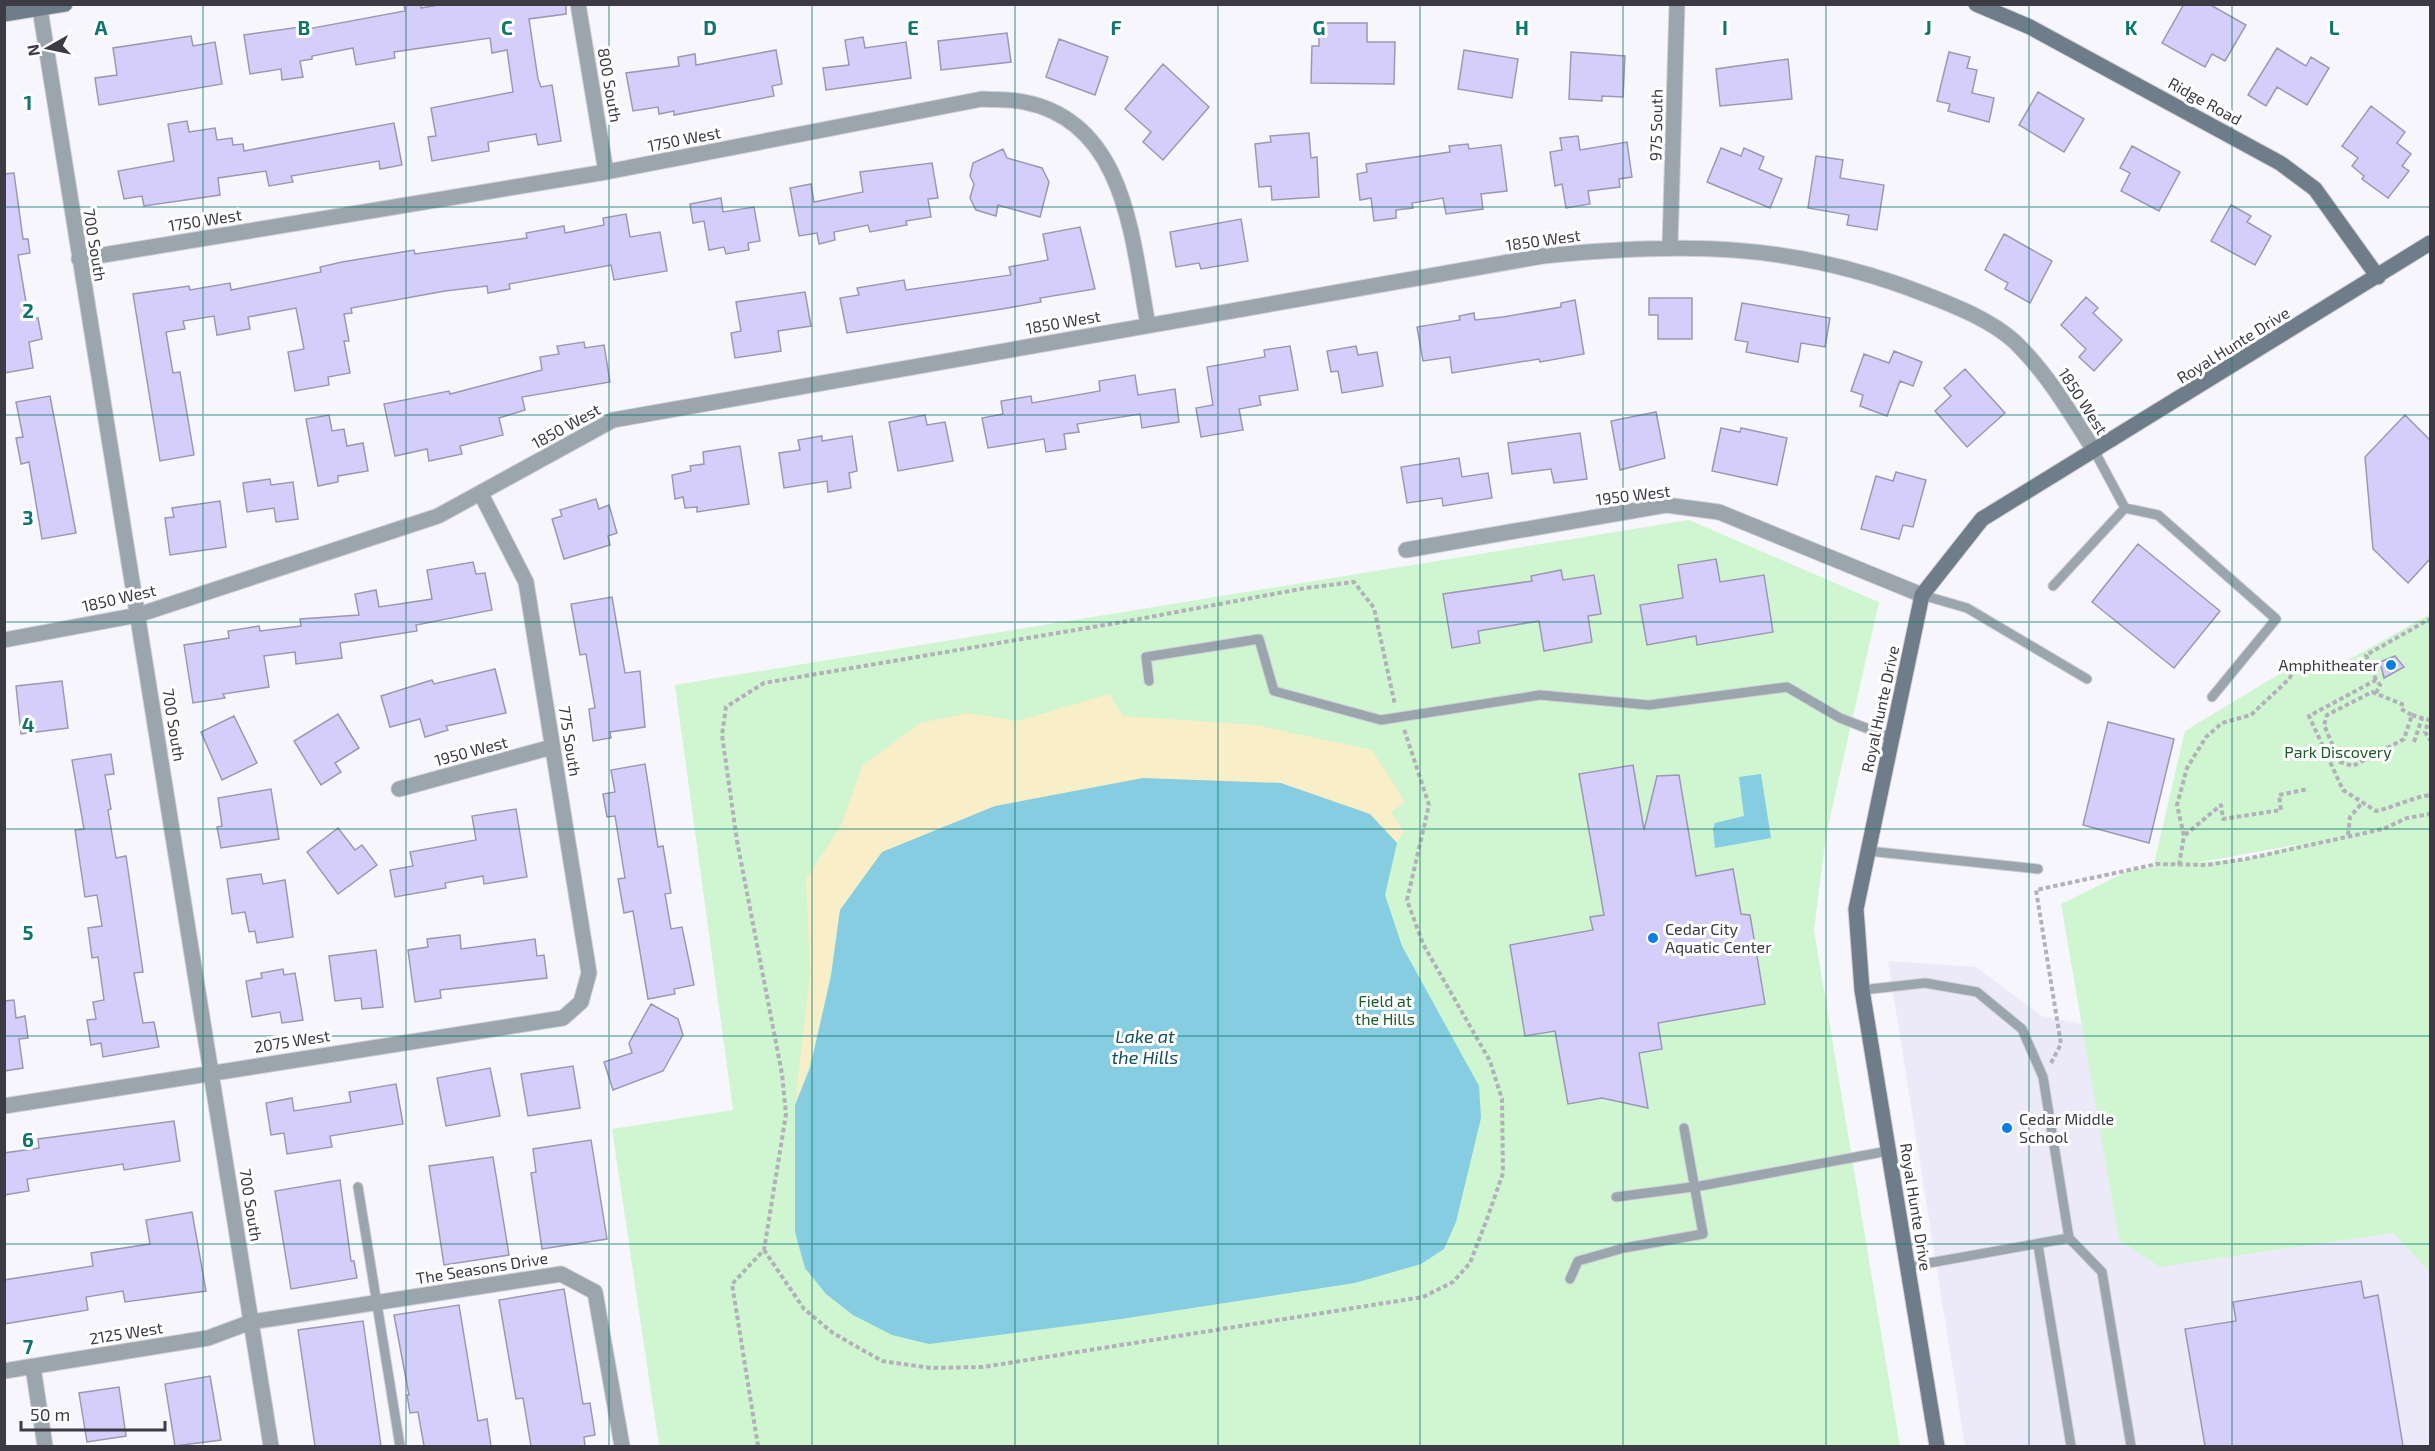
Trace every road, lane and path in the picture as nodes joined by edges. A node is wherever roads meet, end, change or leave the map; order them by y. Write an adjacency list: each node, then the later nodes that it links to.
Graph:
1 (65, 4): 5 (main road)
2 (578, 4): 7 (street, 800 South)
3 (1677, 4): 9 (street, 975 South)
4 (1976, 4): 11 (main road, Ridge Road)
5 (40, 9): 6 (main road); 10 (street, 700 South)
6 (4, 14)
7 (606, 172): 10 (street, 1750 West); 12 (street, 1750 West)
8 (2430, 243): 11 (main road, Royal Hunte Drive)
9 (1670, 246): 12 (street, 1850 West); 13 (street, 1850 West)
10 (79, 259): 19 (street, 700 South)
11 (2378, 277): 13 (main road, Royal Hunte Drive)
12 (1148, 325): 14 (street, 1850 West)
13 (2095, 452): 15 (lane); 18 (main road, Royal Hunte Drive)
14 (481, 494): 19 (street, 1850 West); 34 (street, 775 South)
15 (2125, 508): 17 (lane); 27 (lane)
16 (1406, 550): 18 (street, 1950 West)
17 (2053, 586)
18 (1922, 595): 23 (lane); 31 (main road, Royal Hunte Drive)
19 (138, 615): 21 (street, 1850 West); 47 (street, 700 South)
20 (2430, 619): 24 (path)
21 (4, 640)
22 (2300, 662): 40 (path)
23 (2087, 679)
24 (2376, 680): 26 (path); 38 (path)
25 (1149, 681): 29 (lane)
26 (2376, 693): 28 (path); 28 (path)
27 (2212, 697)
28 (2412, 715): 30 (path)
29 (1400, 718): 31 (lane); 57 (path); 57 (path)
30 (2422, 718): 32 (path); 33 (path)
31 (1892, 738): 42 (main road, Royal Hunte Drive)
32 (2430, 740)
33 (2414, 742)
34 (552, 747): 35 (street, 1950 West); 46 (street, 775 South)
35 (399, 789)
36 (2308, 789): 40 (path)
37 (2430, 795): 38 (path)
38 (2362, 803): 41 (path)
39 (2430, 814): 41 (path)
40 (2184, 836): 43 (path)
41 (2348, 836): 43 (path)
42 (1868, 851): 44 (lane); 45 (main road, Royal Hunte Drive)
43 (2179, 865): 48 (path)
44 (2038, 870)
45 (1862, 990): 48 (lane); 51 (main road, Royal Hunte Drive)
46 (581, 1002): 47 (street, 2075 West)
47 (213, 1072): 49 (street, 2075 West); 61 (street, 700 South)
48 (2043, 1077): 55 (lane)
49 (4, 1106)
50 (1684, 1128): 53 (lane)
51 (1888, 1151): 53 (lane); 58 (main road, Royal Hunte Drive)
52 (358, 1187): 60 (lane)
53 (1694, 1187): 54 (lane); 59 (lane)
54 (1616, 1197)
55 (2069, 1238): 56 (lane); 71 (lane)
56 (2038, 1245): 58 (lane); 70 (lane)
57 (764, 1250): 68 (path)
58 (1907, 1268): 69 (main road, Royal Hunte Drive)
59 (1570, 1279)
60 (377, 1303): 61 (street, The Seasons Drive); 66 (lane); 67 (street, The Seasons Drive)
61 (251, 1322): 62 (street, 2125 West); 65 (street, 700 South)
62 (33, 1367): 63 (street, 2125 West); 64 (street)
63 (4, 1371)
64 (45, 1446)
65 (271, 1446)
66 (400, 1446)
67 (622, 1446)
68 (758, 1446)
69 (1936, 1446)
70 (2071, 1446)
71 (2131, 1446)

